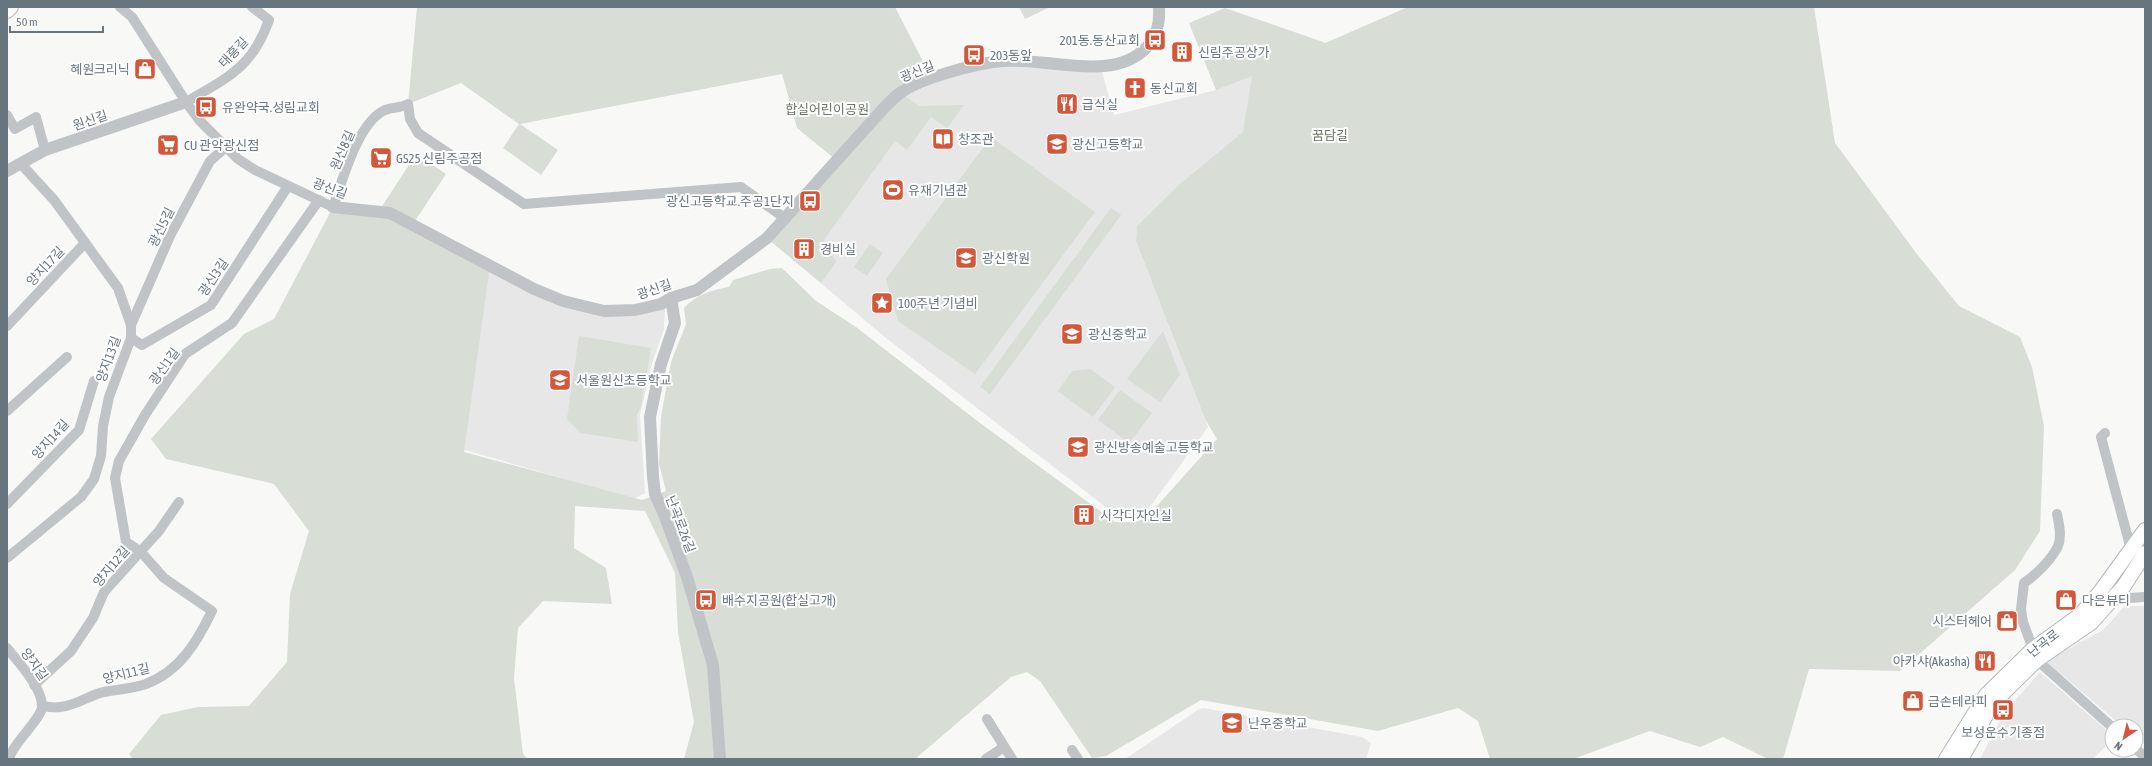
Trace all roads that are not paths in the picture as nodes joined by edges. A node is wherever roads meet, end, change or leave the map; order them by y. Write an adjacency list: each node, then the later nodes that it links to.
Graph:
1 (11, 7): 5 (main road)
2 (120, 7): 6 (street, 광신길)
3 (252, 7): 6 (street, 태흥길)
4 (1159, 7): 15 (street, 광신길)
5 (7, 11)
6 (186, 102): 8 (street, 광신길); 9 (street, 원신길)
7 (7, 115): 9 (street)
8 (226, 147): 12 (street, 광신길); 18 (street, 광신5길)
9 (45, 150): 10 (street, 원신길)
10 (21, 164): 11 (street, 원신길); 16 (street, 양지13길)
11 (7, 171)
12 (288, 186): 13 (street, 광신길); 20 (street, 광신3길)
13 (319, 200): 14 (street, 광신길); 29 (street, 광신1길)
14 (333, 207): 15 (street, 원신8길); 17 (street, 광신길)
15 (786, 219): 17 (street, 광신길)
16 (85, 242): 18 (street, 양지13길); 19 (street, 양지17길)
17 (671, 298): 43 (street, 난곡로26길)
18 (131, 325): 20 (street, 양지13길)
19 (7, 326)
20 (131, 338): 31 (street, 양지13길)
21 (67, 357): 23 (street)
22 (94, 380): 26 (street, 양지14길)
23 (7, 411)
24 (2105, 432): 30 (street)
25 (179, 502): 29 (street, 양지12길)
26 (7, 504)
27 (2057, 514): 35 (street)
28 (2145, 530): 30 (main road, 난곡로)
29 (140, 552): 36 (street, 양지12길); 37 (street, 양지11길)
30 (2140, 552): 33 (main road, 난곡로); 35 (main road, 난곡로)
31 (7, 558)
32 (2145, 597): 33 (street)
33 (2112, 599): 35 (main road, 난곡로)
34 (7, 648): 36 (street, 양지길)
35 (2035, 655): 39 (street, 난곡로); 47 (main road, 난곡로); 48 (main road, 난곡로)
36 (34, 685): 37 (street, 양지길)
37 (42, 706): 42 (street)
38 (987, 719): 40 (street)
39 (2104, 720)
40 (1004, 747): 44 (street); 45 (street)
41 (1072, 750): 46 (street)
42 (9, 759)
43 (720, 759)
44 (986, 759)
45 (1012, 759)
46 (1078, 759)
47 (1946, 759)
48 (1961, 759)

